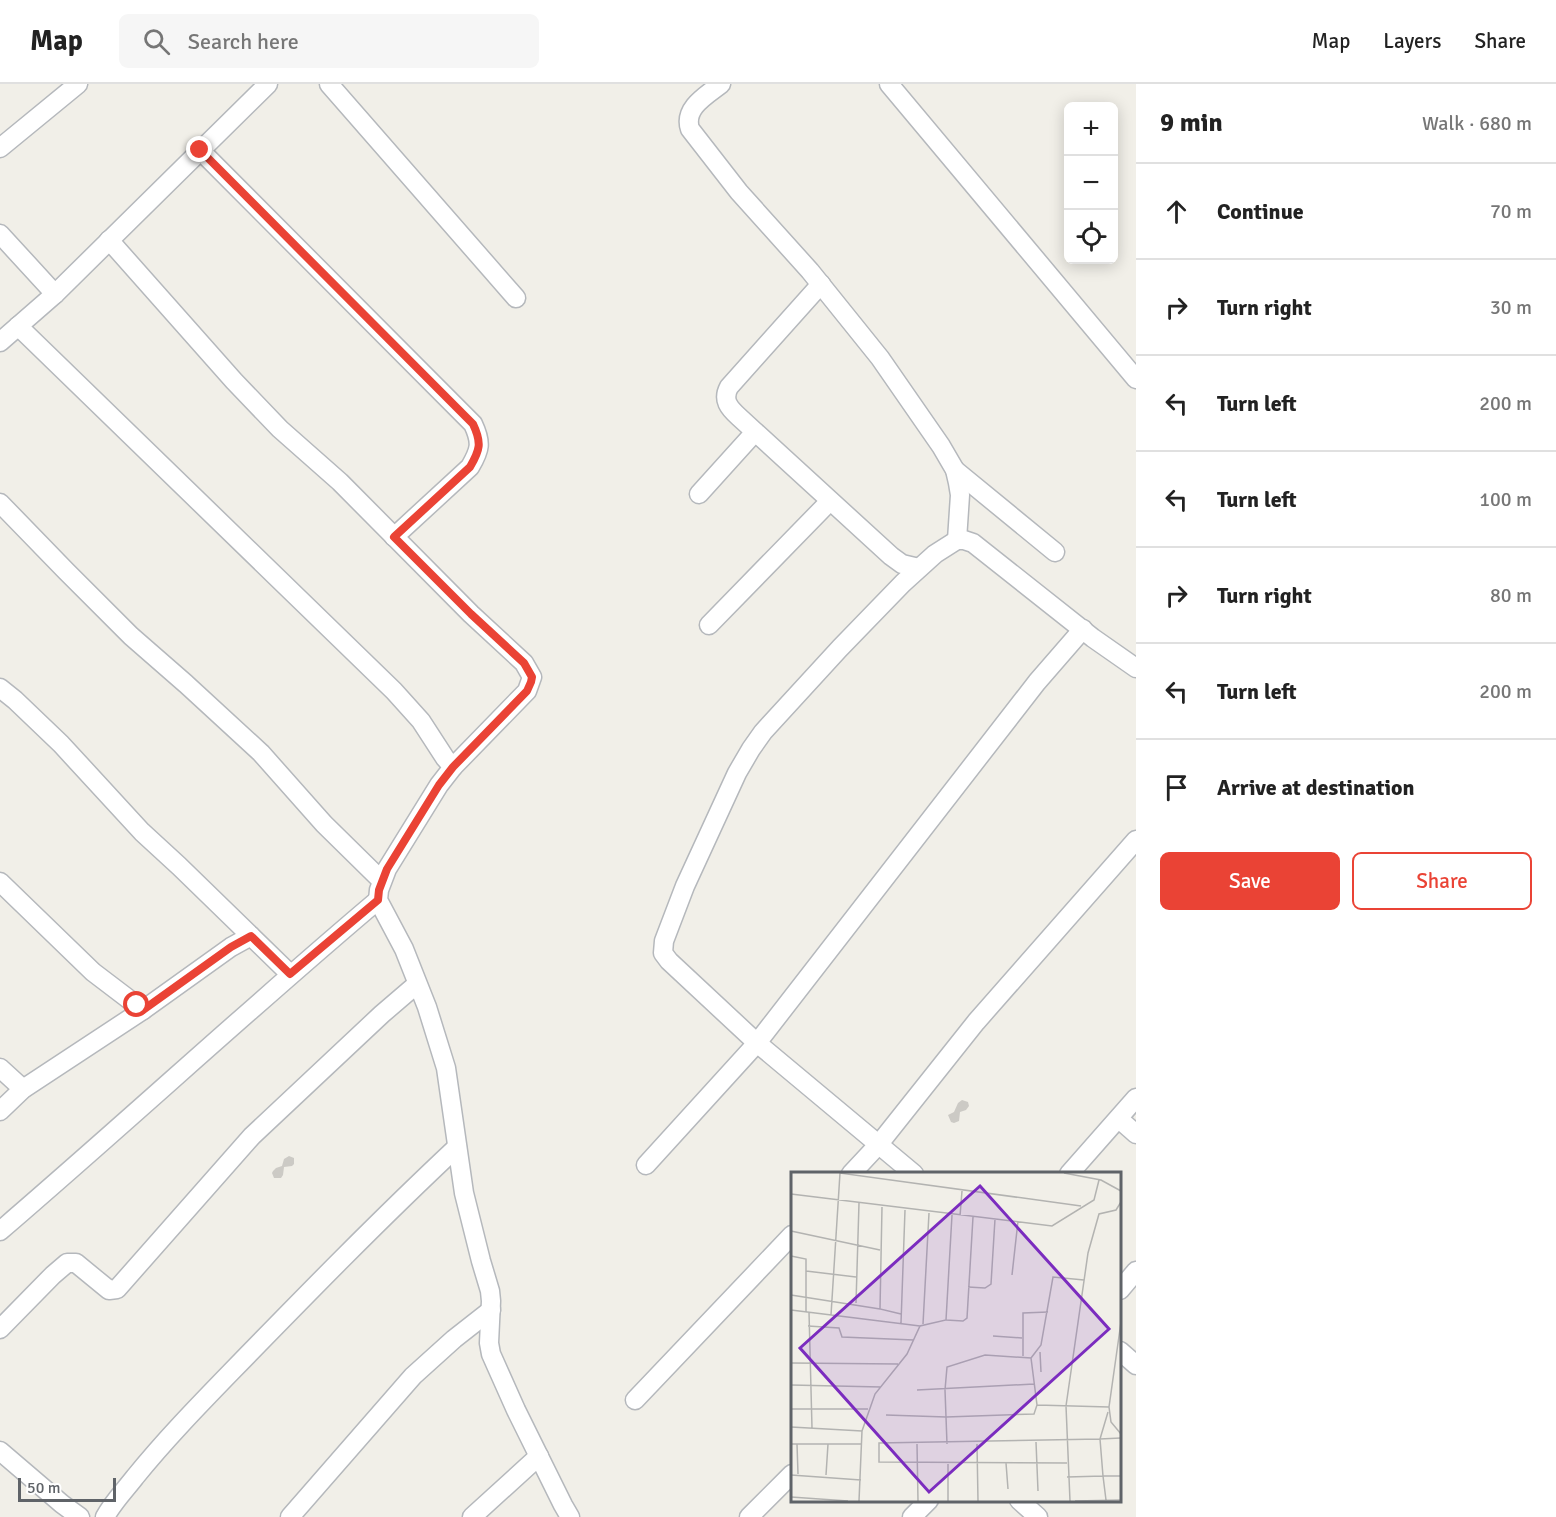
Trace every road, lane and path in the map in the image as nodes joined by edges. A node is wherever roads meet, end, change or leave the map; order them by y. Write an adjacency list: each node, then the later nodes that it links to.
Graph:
1 (78, 84): 6 (street)
2 (268, 84): 7 (street)
3 (329, 84): 12 (street)
4 (721, 84): 10 (street)
5 (889, 84): 15 (street)
6 (0, 148)
7 (200, 150): 9 (street); 21 (street)
8 (0, 234): 11 (street)
9 (109, 240): 11 (street); 21 (street)
10 (821, 284): 16 (street); 17 (street)
11 (55, 294): 13 (street)
12 (516, 298)
13 (18, 326): 14 (street); 29 (street)
14 (0, 342)
15 (1136, 380)
16 (755, 432): 18 (street); 19 (street)
17 (955, 470): 22 (street); 23 (street)
18 (699, 494)
19 (830, 501): 24 (street); 25 (street)
20 (0, 503): 31 (street)
21 (394, 537): 29 (street)
22 (957, 540): 24 (street); 26 (street)
23 (1054, 552)
24 (919, 568): 38 (street)
25 (708, 625)
26 (1083, 629): 27 (street); 38 (street)
27 (1136, 668)
28 (0, 688): 34 (street)
29 (453, 767): 31 (street)
30 (1136, 840): 45 (street)
31 (382, 881): 33 (street)
32 (0, 882): 37 (street)
33 (378, 900): 35 (street); 36 (street)
34 (251, 936): 35 (street); 37 (street)
35 (290, 974): 51 (street)
36 (417, 984): 46 (street); 56 (street)
37 (143, 1010): 40 (street)
38 (757, 1043): 45 (street); 47 (street)
39 (0, 1068): 40 (street)
40 (23, 1089): 42 (street)
41 (1136, 1098): 43 (street)
42 (0, 1110)
43 (1119, 1119): 44 (street); 50 (street)
44 (1136, 1134)
45 (879, 1144): 48 (street); 49 (street)
46 (457, 1147): 55 (street); 66 (street)
47 (646, 1165)
48 (852, 1172)
49 (913, 1172)
50 (1070, 1172)
51 (0, 1231)
52 (791, 1235): 59 (street)
53 (1136, 1271): 54 (street)
54 (1121, 1288)
55 (491, 1310): 61 (street); 67 (street)
56 (0, 1329)
57 (1121, 1353): 58 (street)
58 (1136, 1365)
59 (635, 1400)
60 (0, 1451): 65 (street)
61 (539, 1456): 68 (street); 69 (street)
62 (791, 1475): 70 (street)
63 (927, 1502): 71 (street)
64 (1021, 1502): 72 (street)
65 (80, 1517)
66 (105, 1517)
67 (291, 1517)
68 (472, 1517)
69 (570, 1517)
70 (748, 1517)
71 (912, 1517)
72 (1038, 1517)

